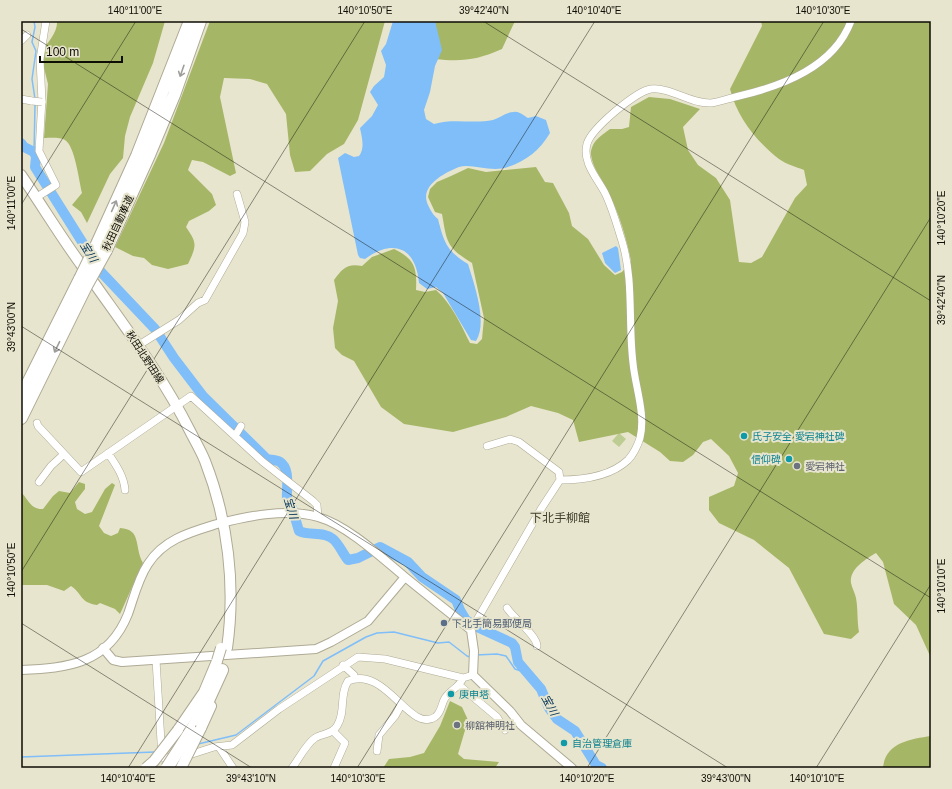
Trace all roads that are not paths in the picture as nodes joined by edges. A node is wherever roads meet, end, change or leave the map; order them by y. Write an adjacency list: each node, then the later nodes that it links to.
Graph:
1 (46, 21): 8 (street)
2 (190, 21): 12 (highway, 秋田自動車道, one-way to 2)
3 (200, 21): 12 (highway, 秋田自動車道, one-way to 12)
4 (850, 21): 24 (street)
5 (27, 35): 6 (street)
6 (21, 41)
7 (21, 99): 8 (street, bridge)
8 (42, 100): 11 (street)
9 (21, 175): 11 (main road, 秋田北野田線)
10 (237, 194): 14 (street)
11 (37, 197): 14 (main road, 秋田北野田線)
12 (102, 246): 13 (highway, 秋田自動車道, bridge)
13 (83, 283): 15 (highway, 秋田自動車道); 17 (highway, 秋田自動車道, one-way to 17)
14 (139, 345): 16 (main road, 秋田北野田線)
15 (21, 397)
16 (177, 405): 20 (street); 22 (street); 28 (main road, 秋田北野田線)
17 (21, 418)
18 (37, 423): 23 (street)
19 (242, 426): 20 (street)
20 (235, 436): 27 (street)
21 (487, 446): 24 (street)
22 (108, 453): 23 (street); 26 (street)
23 (64, 454): 25 (street)
24 (560, 480): 31 (street)
25 (39, 482)
26 (124, 490)
27 (318, 517): 28 (street); 29 (street)
28 (222, 523): 33 (street); 35 (main road, 秋田北野田線, bridge)
29 (405, 577): 31 (street); 34 (street)
30 (507, 608): 32 (street)
31 (473, 627): 38 (street)
32 (537, 646)
33 (103, 648): 34 (street); 37 (street)
34 (156, 660): 46 (street)
35 (221, 664): 43 (highway)
36 (343, 665): 39 (street); 40 (street); 46 (street)
37 (21, 670)
38 (473, 675): 40 (street); 55 (street)
39 (355, 678): 42 (street); 45 (street)
40 (463, 678): 41 (street)
41 (460, 686): 42 (street); 44 (street)
42 (401, 705): 47 (street)
43 (189, 729): 48 (main road, bridge); 49 (main road); 50 (highway, bridge); 51 (main road, bridge)
44 (505, 730)
45 (333, 731): 53 (street); 54 (street)
46 (219, 747): 52 (street)
47 (377, 751)
48 (146, 768)
49 (161, 768)
50 (167, 768)
51 (181, 768)
52 (233, 768)
53 (292, 768)
54 (334, 768)
55 (572, 768)

